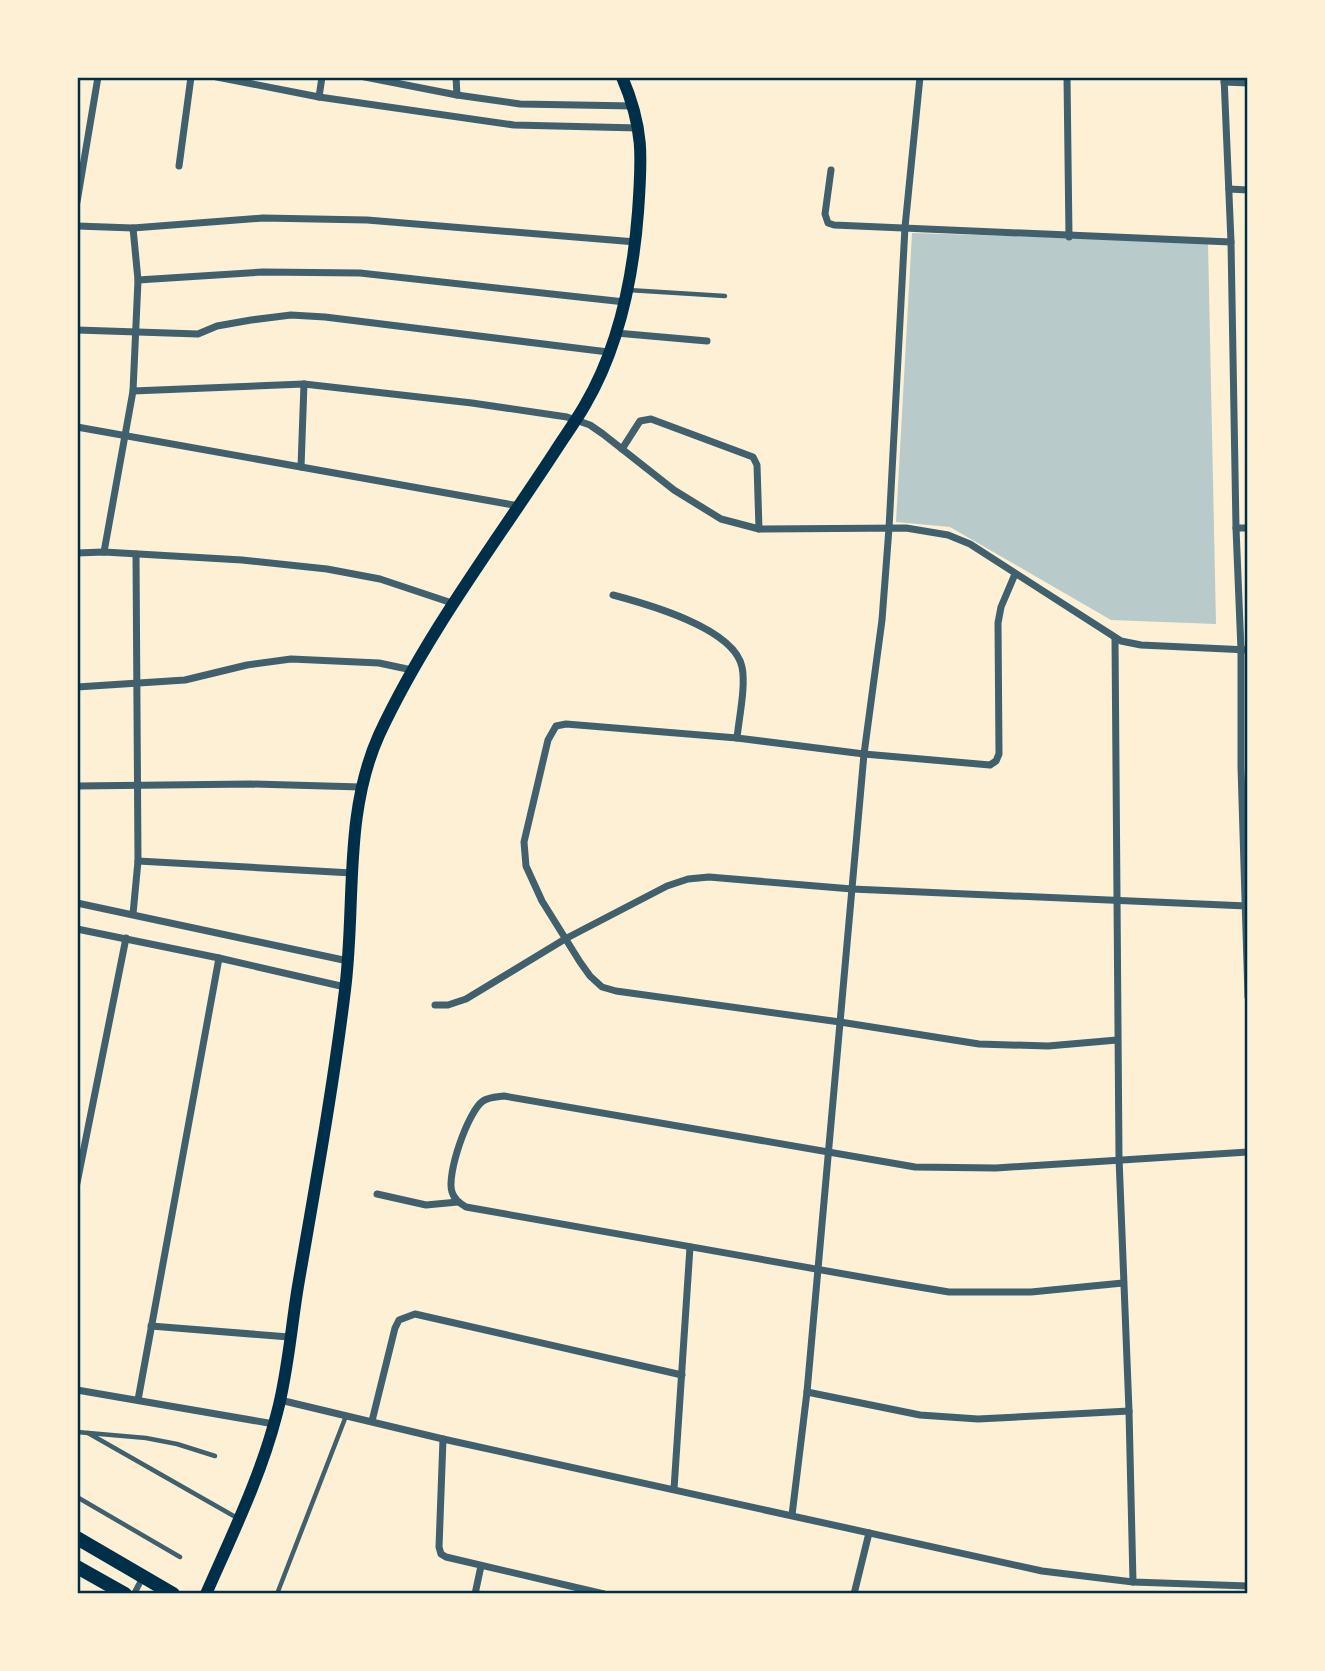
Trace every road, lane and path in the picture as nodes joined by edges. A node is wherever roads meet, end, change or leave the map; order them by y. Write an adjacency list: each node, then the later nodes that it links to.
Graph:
1 (98, 77): 20 (street)
2 (191, 77): 16 (street)
3 (217, 77): 13 (street)
4 (322, 77): 13 (street)
5 (365, 77): 12 (street)
6 (456, 77): 12 (street)
7 (622, 77): 14 (main road)
8 (920, 77): 23 (street)
9 (1067, 77): 24 (street)
10 (1224, 80): 11 (street); 18 (street)
11 (1248, 83)
12 (457, 95): 14 (street)
13 (319, 97): 15 (street)
14 (635, 106): 15 (main road)
15 (639, 128): 25 (main road)
16 (179, 166)
17 (831, 170): 23 (street)
18 (1229, 189): 19 (street); 26 (street)
19 (1248, 190)
20 (77, 202)
21 (77, 226): 22 (street)
22 (133, 228): 25 (street); 27 (street)
23 (905, 228): 24 (street); 44 (street)
24 (1069, 237): 26 (street)
25 (636, 242): 28 (main road)
26 (1231, 242): 45 (street)
27 (138, 280): 28 (street); 31 (street)
28 (627, 296): 29 (lane); 32 (main road)
29 (725, 296)
30 (77, 330): 31 (street)
31 (136, 332): 34 (street); 36 (street)
32 (616, 333): 33 (street); 34 (main road)
33 (707, 341)
34 (608, 352): 37 (main road)
35 (304, 384): 36 (street); 37 (street); 41 (street)
36 (133, 391): 39 (street)
37 (575, 420): 40 (street); 42 (main road)
38 (77, 426): 39 (street)
39 (126, 436): 41 (street); 47 (street)
40 (622, 449): 43 (street); 43 (street)
41 (300, 467): 42 (street)
42 (519, 506): 52 (main road)
43 (759, 528): 44 (street)
44 (889, 528): 50 (street); 59 (street)
45 (1236, 528): 46 (street); 54 (street)
46 (1248, 528)
47 (104, 552): 48 (street); 49 (street)
48 (77, 553)
49 (136, 554): 52 (street); 56 (street)
50 (1015, 574): 53 (street); 59 (street)
51 (613, 595): 58 (street)
52 (452, 603): 55 (main road)
53 (1115, 638): 54 (street); 67 (street)
54 (1245, 650): 60 (street)
55 (412, 670): 56 (street); 63 (main road)
56 (137, 684): 57 (street); 61 (street)
57 (77, 688)
58 (737, 738): 59 (street); 73 (street)
59 (864, 754): 66 (street)
60 (1244, 767): 69 (street)
61 (139, 784): 62 (street); 63 (street); 64 (street)
62 (77, 786)
63 (361, 787): 65 (main road)
64 (138, 861): 65 (street); 70 (street)
65 (353, 873): 75 (main road)
66 (852, 889): 67 (street); 73 (street); 79 (street)
67 (1117, 902): 69 (street); 80 (street)
68 (77, 903): 70 (street)
69 (1247, 906): 77 (street)
70 (133, 914): 75 (street)
71 (77, 929): 72 (street)
72 (126, 938): 74 (street); 84 (street)
73 (565, 939): 78 (street); 79 (street)
74 (219, 958): 76 (street); 90 (street)
75 (348, 961): 76 (main road)
76 (345, 987): 91 (main road)
77 (1248, 998)
78 (435, 1005)
79 (840, 1022): 80 (street); 81 (street)
80 (1117, 1040): 83 (street)
81 (828, 1151): 83 (street); 86 (street); 88 (street)
82 (1248, 1152): 83 (street)
83 (1119, 1158): 89 (street)
84 (77, 1183)
85 (377, 1194): 86 (street)
86 (458, 1202): 87 (street)
87 (690, 1247): 88 (street); 92 (street)
88 (817, 1269): 89 (street); 94 (street)
89 (1123, 1283): 97 (street)
90 (151, 1325): 91 (street); 95 (street)
91 (289, 1337): 96 (main road)
92 (682, 1375): 99 (street); 105 (street)
93 (77, 1390): 95 (street)
94 (807, 1392): 97 (street); 107 (street)
95 (138, 1400): 100 (street)
96 (280, 1400): 98 (street); 100 (main road)
97 (1129, 1411): 115 (street)
98 (346, 1416): 99 (street); 121 (lane)
99 (372, 1421): 103 (street)
100 (274, 1424): 108 (main road)
101 (77, 1432): 102 (lane)
102 (88, 1433): 104 (lane); 108 (lane)
103 (443, 1438): 105 (street); 112 (street)
104 (215, 1456)
105 (674, 1489): 107 (street)
106 (77, 1497): 111 (lane)
107 (792, 1515): 109 (street)
108 (239, 1520): 120 (main road)
109 (869, 1533): 115 (street); 124 (street)
110 (77, 1538): 119 (highway)
111 (180, 1557)
112 (481, 1566): 122 (street); 123 (street)
113 (77, 1567): 117 (highway)
114 (147, 1571): 118 (street)
115 (1132, 1582): 116 (street)
116 (1248, 1586)
117 (125, 1594)
118 (134, 1594)
119 (173, 1594)
120 (206, 1594)
121 (277, 1594)
122 (475, 1594)
123 (604, 1594)
124 (853, 1594)

